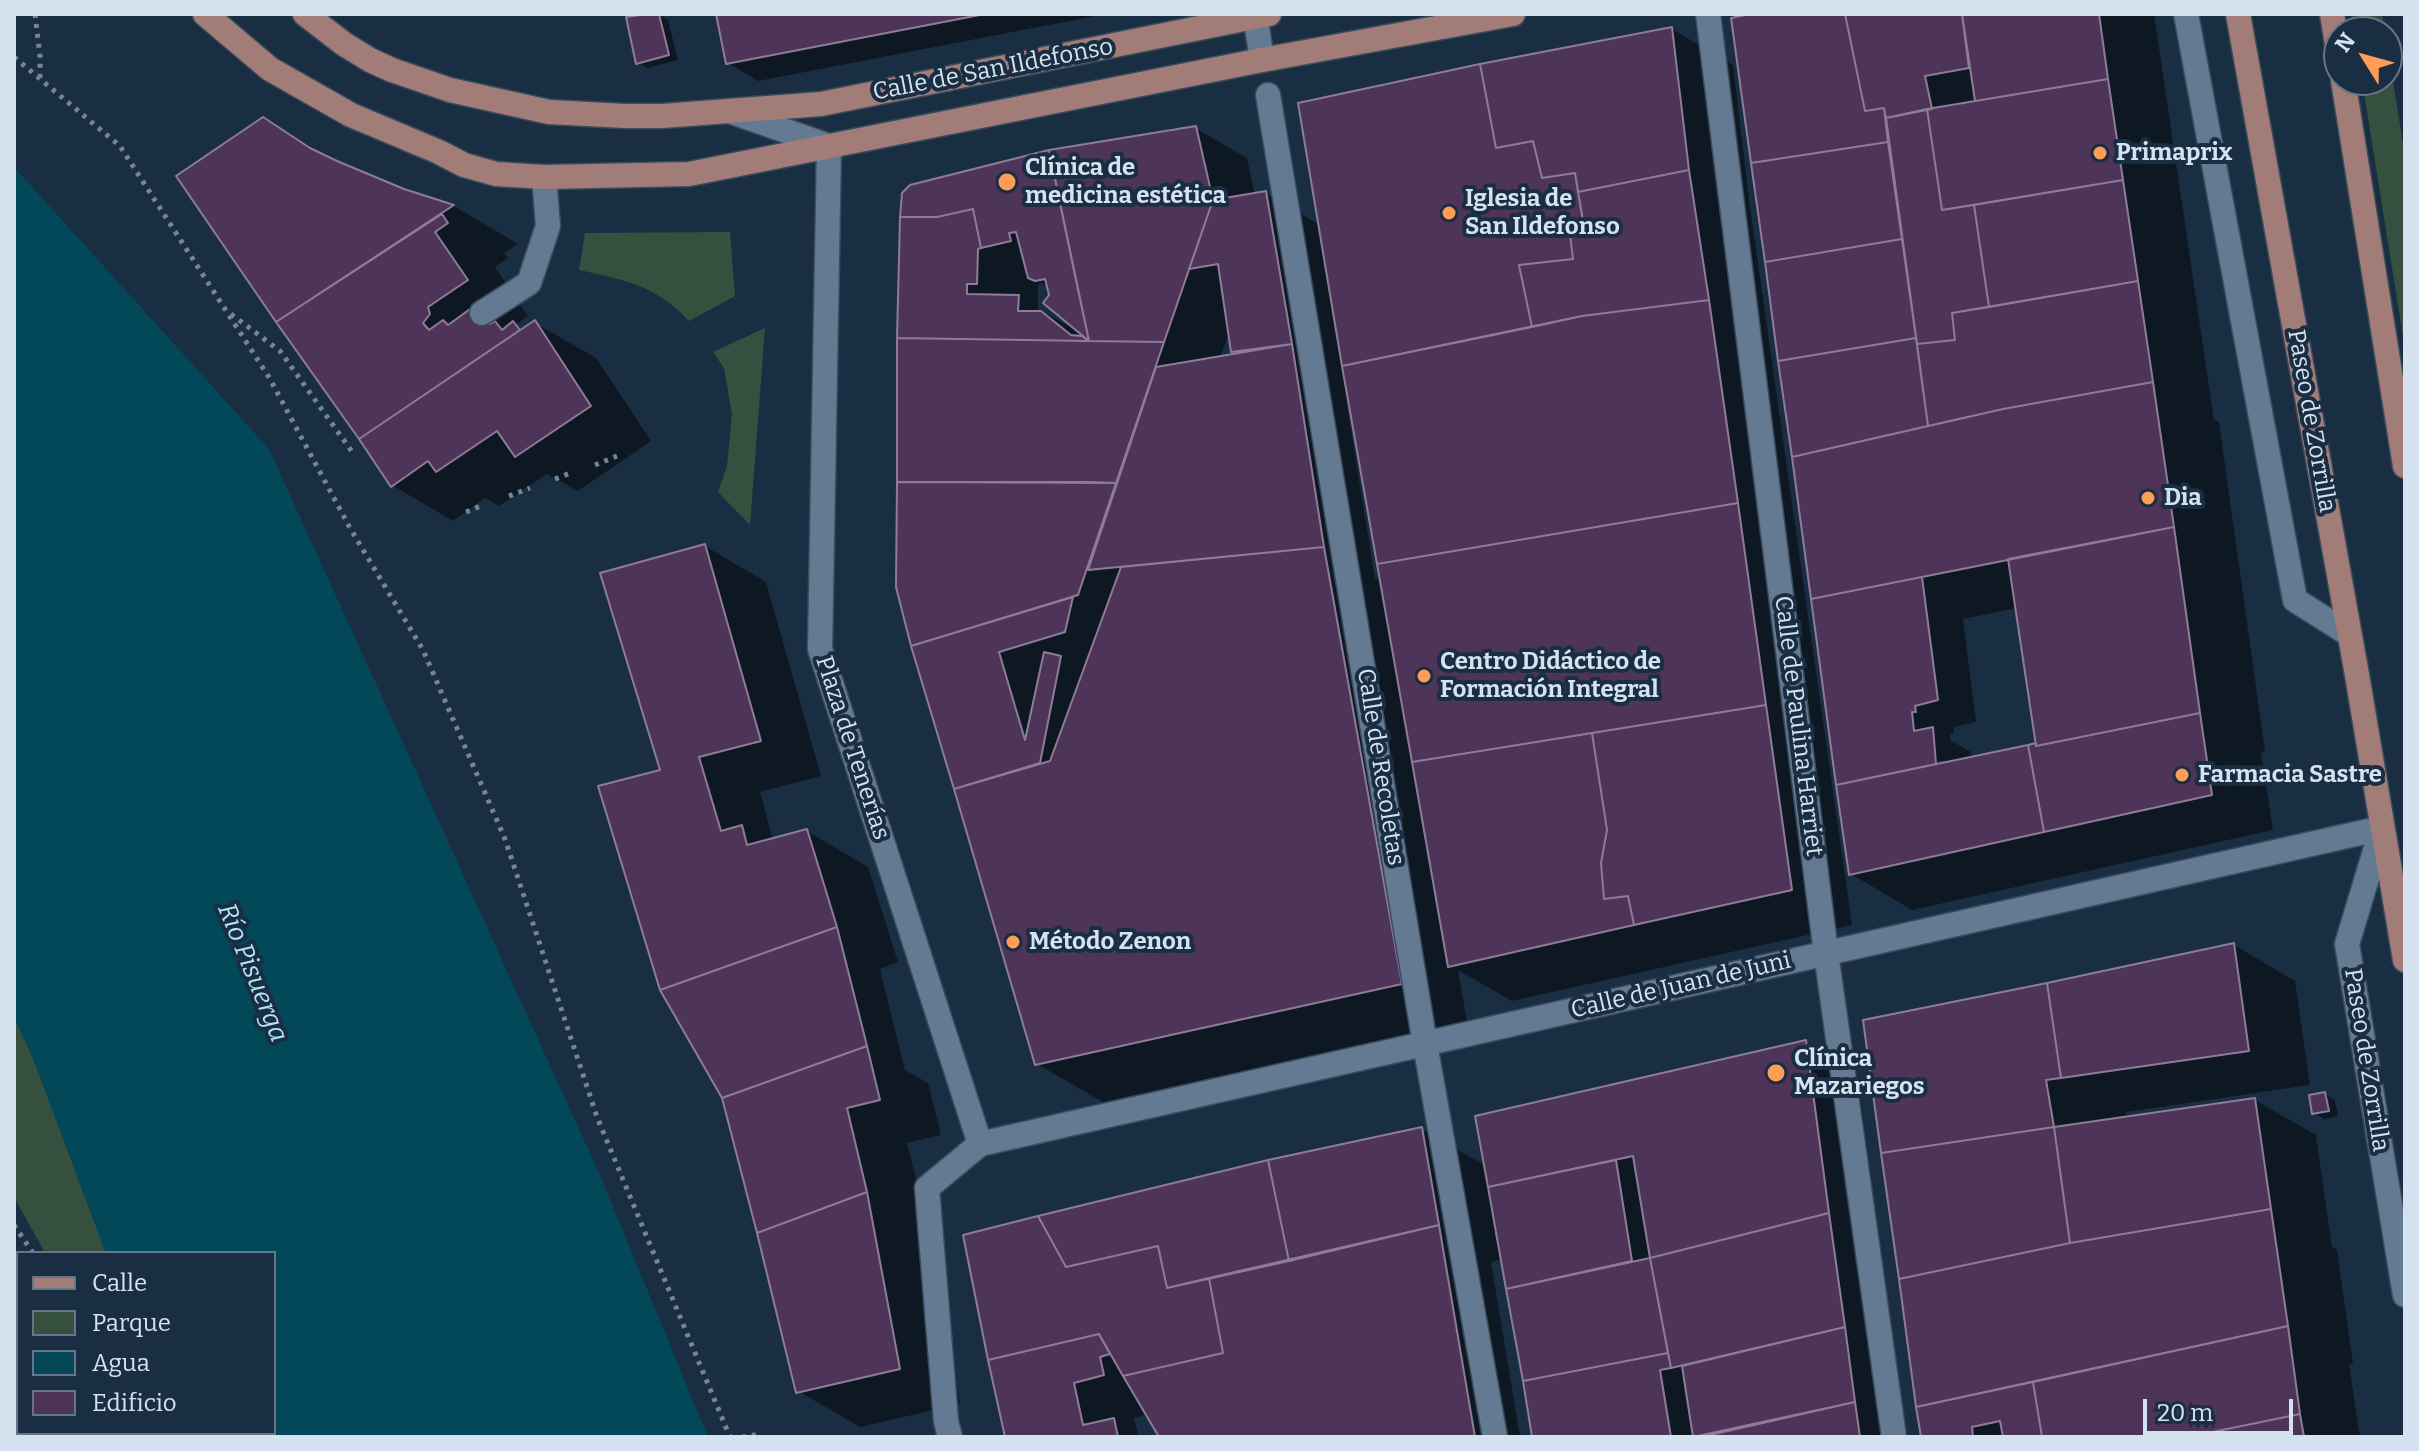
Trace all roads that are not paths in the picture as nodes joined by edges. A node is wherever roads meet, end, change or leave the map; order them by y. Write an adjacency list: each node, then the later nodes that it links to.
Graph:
1 (205, 14): 13 (main road, Calle de San Ildefonso)
2 (305, 14): 11 (main road, Calle de San Ildefonso)
3 (1513, 14): 8 (main road, Calle de San Ildefonso)
4 (1708, 14): 18 (street, Calle de Paulina Harriet)
5 (2186, 14): 16 (street)
6 (2238, 14): 16 (main road, Paseo de Zorrilla)
7 (1260, 15): 8 (street, Calle de San Ildefonso); 11 (main road, Calle de San Ildefonso)
8 (1262, 60): 12 (main road, Calle de San Ildefonso)
9 (1268, 95): 20 (street, Calle de Recoletas)
10 (2346, 96): 15 (main road)
11 (729, 111): 12 (street, Calle de San Ildefonso)
12 (829, 146): 13 (main road, Calle de San Ildefonso); 21 (street, Plaza de Tenerías)
13 (544, 177): 14 (street)
14 (482, 313)
15 (2405, 466)
16 (2349, 634): 17 (main road, Paseo de Zorrilla)
17 (2394, 828): 18 (street, Calle de Juan de Juni); 19 (main road, Paseo de Zorrilla); 22 (street, Paseo de Zorrilla)
18 (1826, 953): 20 (street, Calle de Juan de Juni); 25 (street, Calle de Paulina Harriet)
19 (2405, 960)
20 (1425, 1044): 21 (street, Calle de Juan de Juni); 24 (street, Calle de Recoletas)
21 (980, 1144): 23 (street)
22 (2405, 1295)
23 (950, 1437)
24 (1495, 1437)
25 (1894, 1437)

